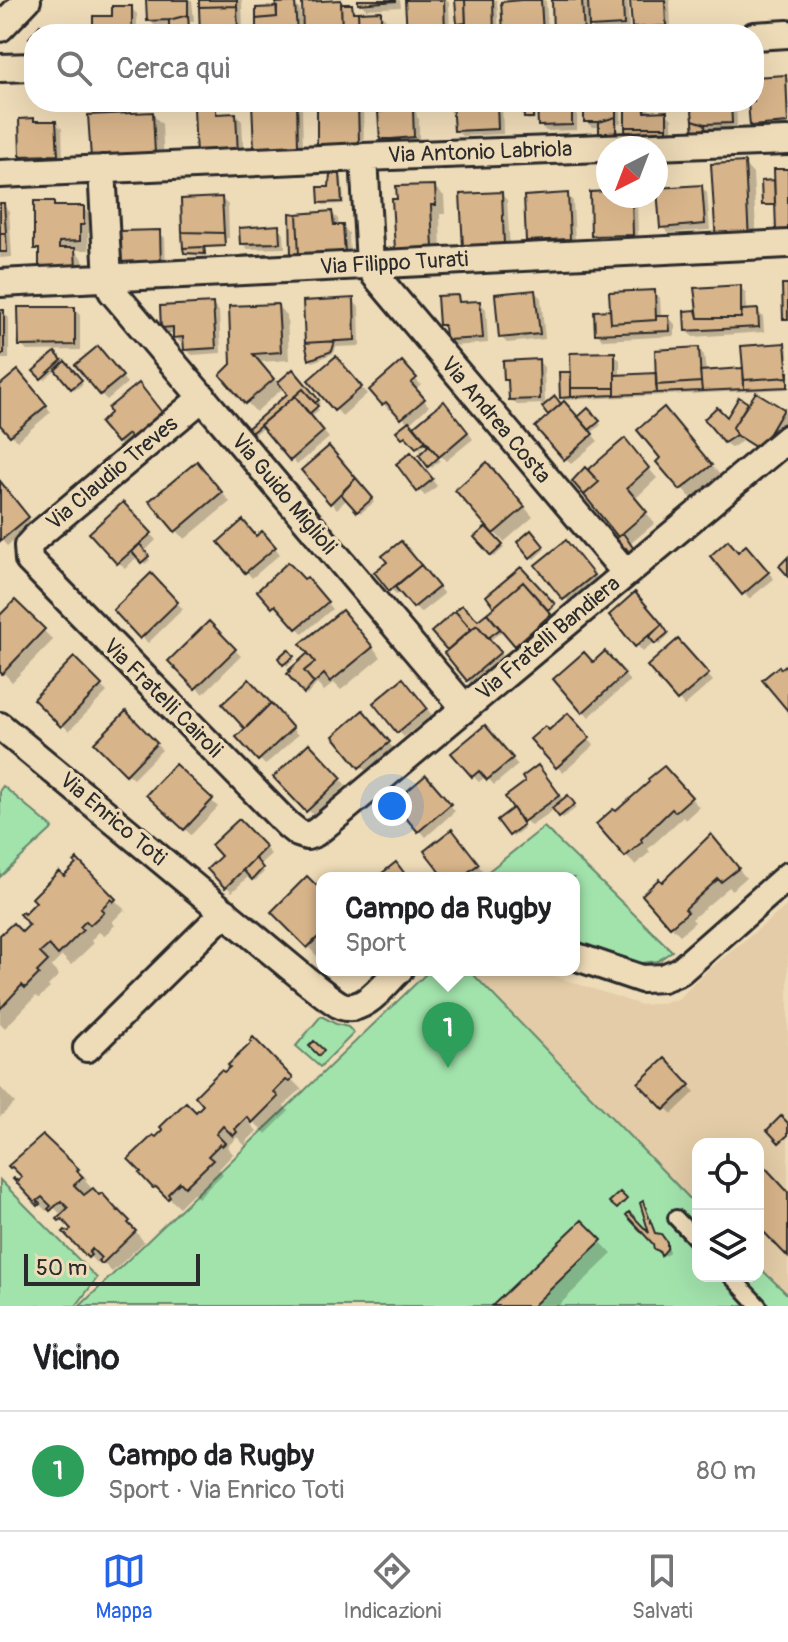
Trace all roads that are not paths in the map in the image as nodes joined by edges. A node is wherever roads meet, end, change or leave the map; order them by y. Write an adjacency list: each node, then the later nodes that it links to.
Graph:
1 (27, 0): 2 (street)
2 (0, 28)
3 (788, 34): 4 (street)
4 (764, 35)
5 (24, 67): 6 (street)
6 (0, 68)
7 (788, 141): 8 (street, Via Antonio Labriola)
8 (364, 157): 9 (street, Via Antonio Labriola); 12 (street, Via Antonio Labriola)
9 (102, 169): 10 (street, Via Antonio Labriola); 13 (street)
10 (0, 174)
11 (788, 244): 12 (street, Via Filippo Turati)
12 (370, 264): 13 (street, Via Filippo Turati); 18 (street, Via Andrea Costa)
13 (108, 279): 14 (street, Via Filippo Turati); 15 (street, Via Guido Miglioli)
14 (0, 283)
15 (203, 397): 17 (street, Via Claudio Treves); 19 (street, Via Guido Miglioli)
16 (788, 438): 18 (street, Via Fratelli Bandiera)
17 (28, 552): 21 (street, Via Fratelli Cairoli)
18 (626, 573): 19 (street, Via Fratelli Bandiera)
19 (465, 708): 21 (street, Via Fratelli Bandiera)
20 (0, 726): 23 (street, Via Enrico Toti)
21 (307, 836)
22 (788, 876): 24 (street)
23 (225, 912): 25 (street, Via Enrico Toti); 26 (street)
24 (580, 958)
25 (393, 976)
26 (87, 1048)
27 (676, 1218): 28 (lane)
28 (692, 1235)
29 (737, 1282): 30 (lane)
30 (759, 1306)

